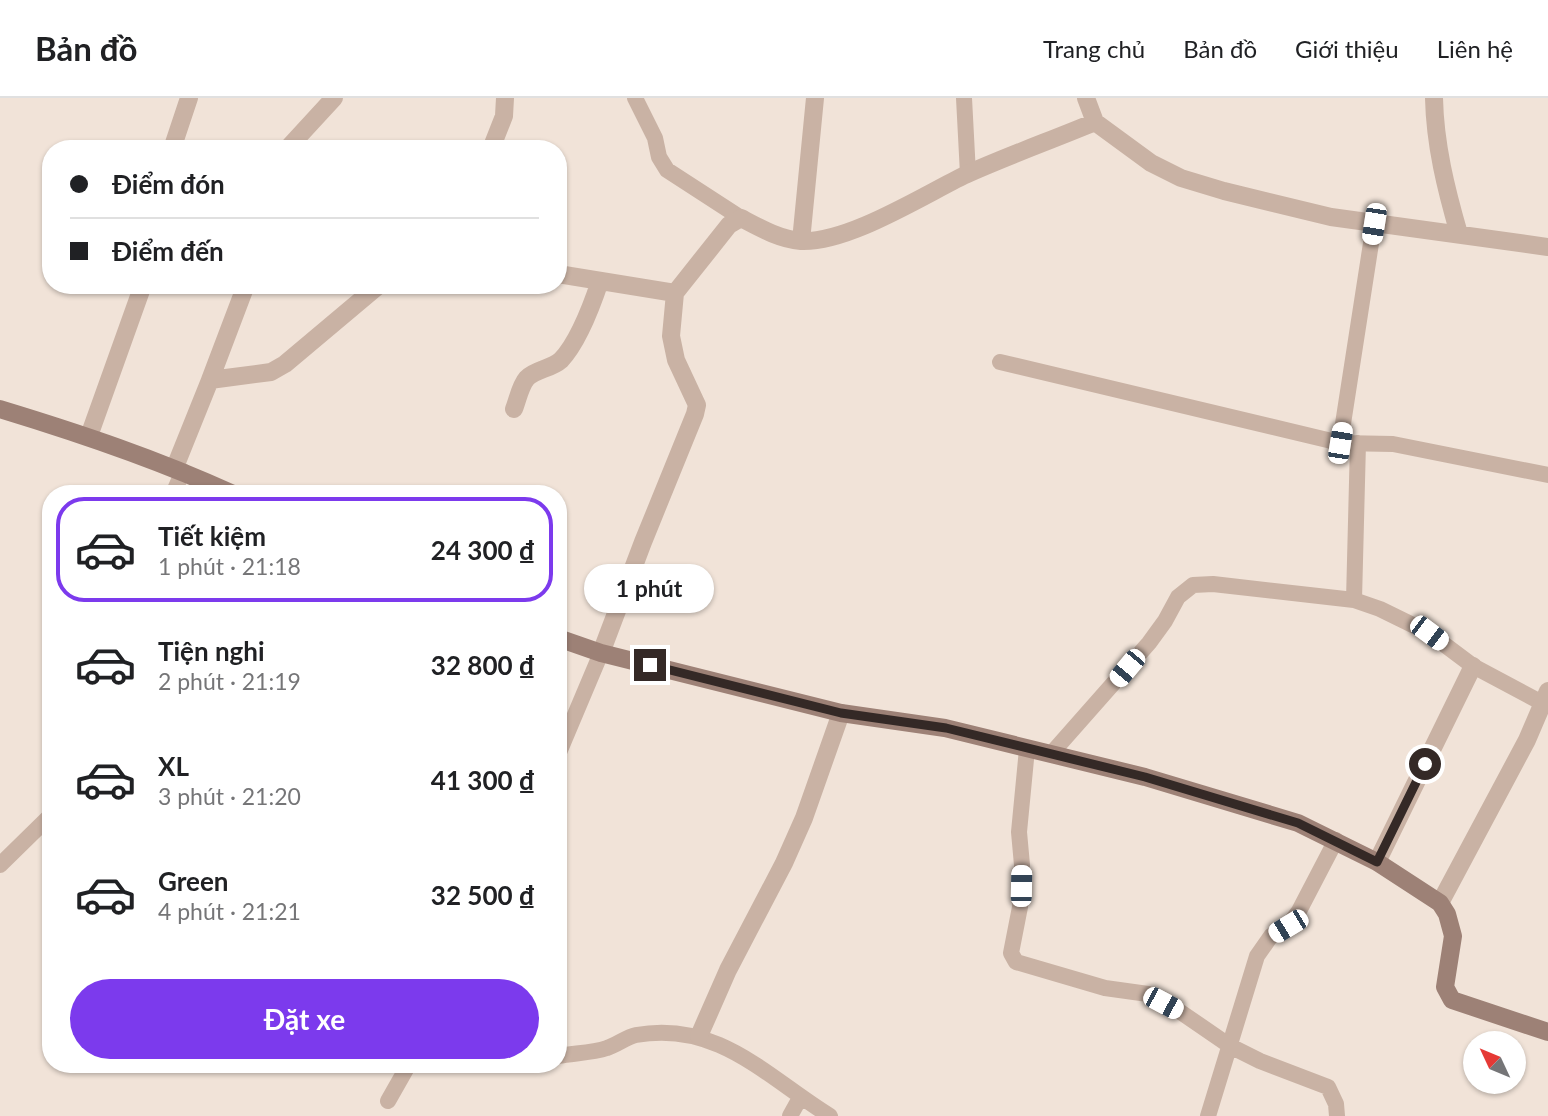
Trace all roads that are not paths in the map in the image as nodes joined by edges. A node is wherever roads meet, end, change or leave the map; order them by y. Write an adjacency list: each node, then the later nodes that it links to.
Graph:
1 (188, 98): 10 (street)
2 (334, 98): 11 (street)
3 (505, 98): 12 (street)
4 (635, 98): 14 (lane)
5 (815, 98): 17 (street)
6 (964, 98): 13 (lane)
7 (1086, 98): 9 (street)
8 (1434, 98): 16 (street)
9 (1095, 122): 13 (street); 15 (street)
10 (175, 140)
11 (295, 140)
12 (495, 140)
13 (968, 174): 17 (street)
14 (741, 218): 17 (street); 21 (street)
15 (1374, 224): 16 (street); 30 (lane)
16 (1459, 234): 18 (street)
17 (801, 241)
18 (1548, 247)
19 (567, 276): 20 (street)
20 (600, 281): 21 (street); 28 (street)
21 (675, 293): 38 (street)
22 (140, 294): 29 (street)
23 (243, 294): 26 (street)
24 (368, 294): 26 (street)
25 (1000, 362): 30 (lane)
26 (210, 380): 32 (street)
27 (0, 408): 29 (street)
28 (514, 409)
29 (89, 436): 32 (street)
30 (1340, 443): 31 (lane)
31 (1358, 443): 33 (lane); 36 (lane)
32 (179, 469): 34 (lane); 35 (street)
33 (1548, 475)
34 (175, 485)
35 (214, 485)
36 (1354, 600): 39 (lane); 44 (lane)
37 (567, 641): 38 (street)
38 (601, 653): 41 (street); 42 (lane)
39 (1473, 666): 40 (lane); 47 (street)
40 (1547, 700): 49 (street)
41 (841, 713): 43 (street); 51 (street)
42 (567, 734)
43 (1027, 749): 44 (street); 52 (lane)
44 (1051, 754): 46 (street)
45 (42, 824): 48 (lane)
46 (1336, 840): 47 (street); 52 (lane)
47 (1377, 862): 49 (street)
48 (0, 864)
49 (1440, 903): 50 (street)
50 (1548, 1032)
51 (699, 1036): 53 (lane); 55 (lane)
52 (1230, 1046): 59 (lane); 60 (lane)
53 (567, 1055)
54 (404, 1073): 56 (lane)
55 (800, 1098): 57 (lane); 58 (lane)
56 (388, 1101)
57 (790, 1116)
58 (830, 1116)
59 (1208, 1116)
60 (1337, 1116)

